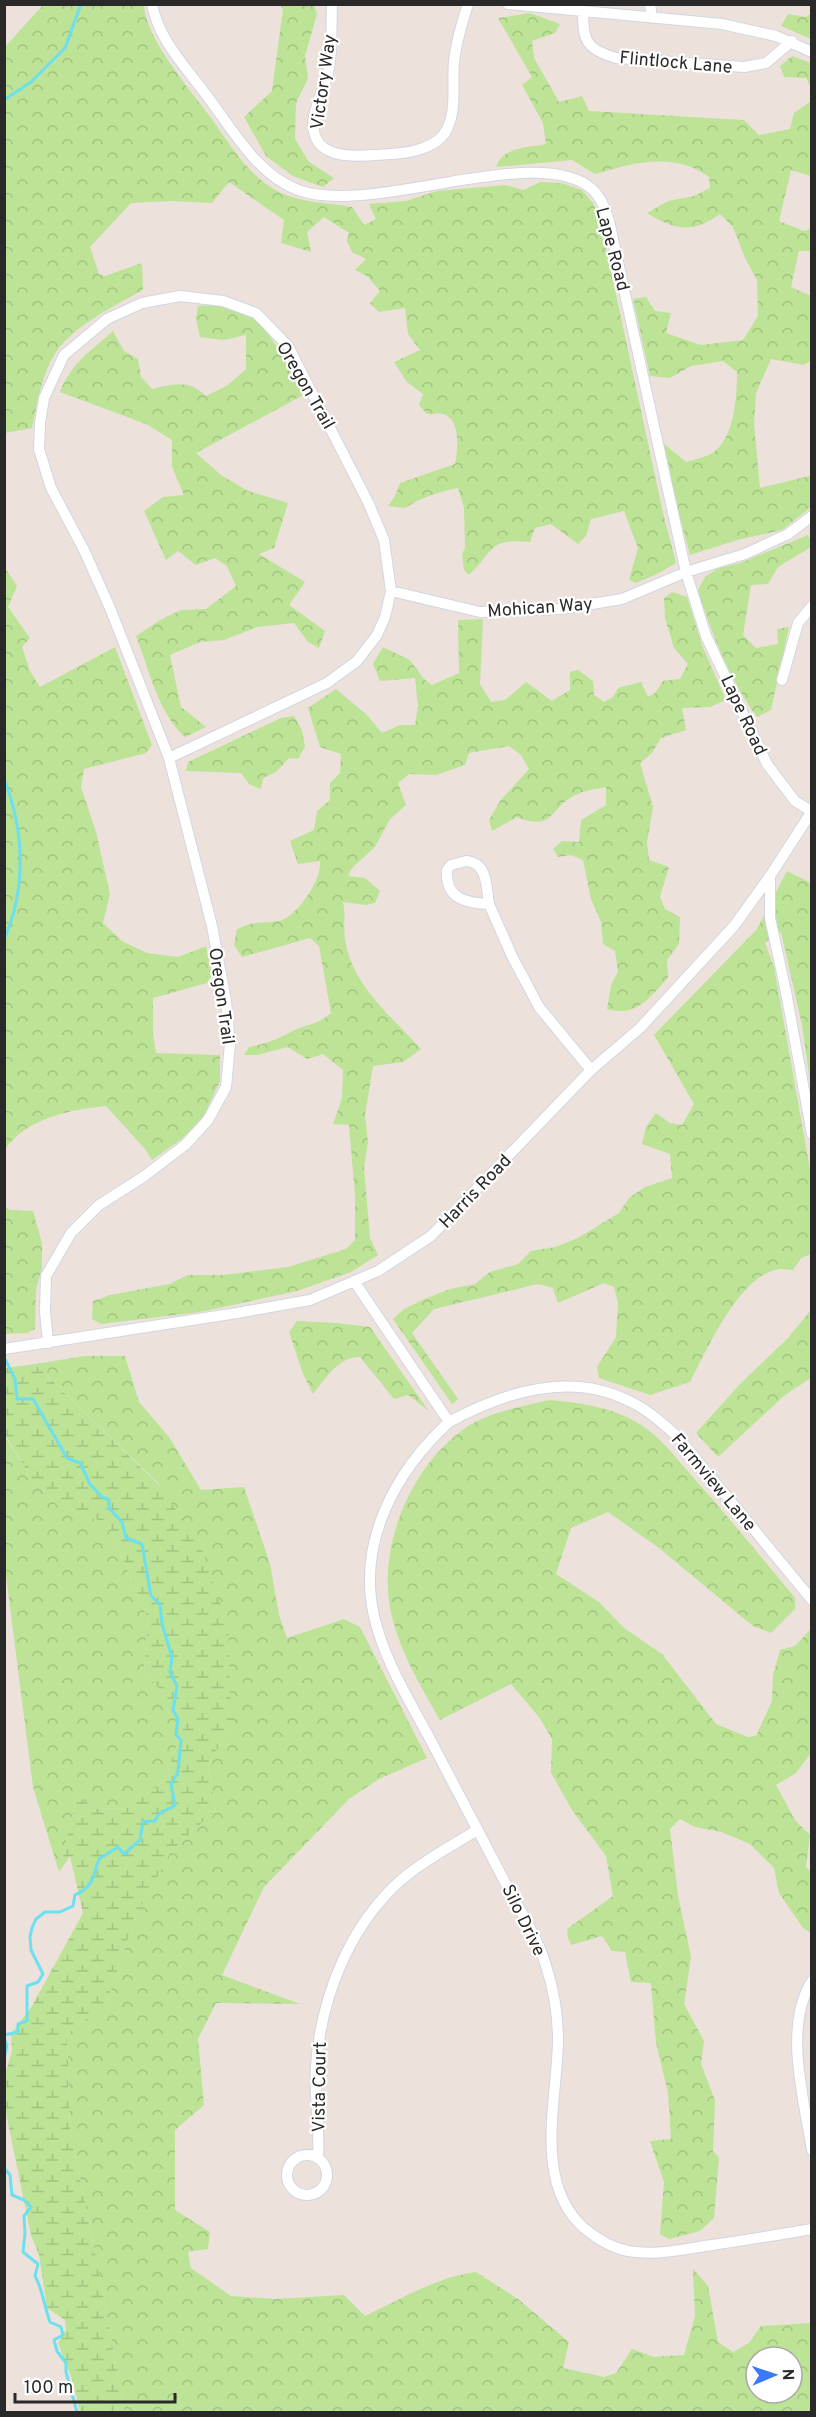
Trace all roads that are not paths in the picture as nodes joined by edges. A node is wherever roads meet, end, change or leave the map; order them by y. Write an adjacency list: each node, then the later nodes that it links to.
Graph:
1 (152, 4): 11 (street, Lape Road)
2 (332, 4): 3 (street, Victory Way)
3 (468, 4)
4 (508, 4): 6 (street)
5 (650, 4): 7 (street)
6 (583, 11): 7 (street); 8 (street, Flintlock Lane)
7 (652, 18): 8 (street)
8 (792, 41): 9 (street)
9 (812, 52)
10 (811, 518): 11 (street, Mohican Way)
11 (686, 572): 12 (street, Mohican Way); 16 (street, Lape Road)
12 (391, 591): 15 (street, Oregon Trail); 15 (street, Oregon Trail)
13 (812, 606): 14 (street)
14 (782, 680)
15 (169, 758): 22 (street, Oregon Trail)
16 (811, 811): 17 (street, Harris Road)
17 (770, 876): 19 (street, Harris Road); 20 (street)
18 (489, 904): 18 (street); 19 (street)
19 (591, 1070): 21 (street, Harris Road)
20 (812, 1134)
21 (354, 1281): 22 (street, Harris Road); 24 (street)
22 (48, 1343): 23 (street, Harris Road)
23 (4, 1349)
24 (449, 1422): 25 (street, Farmview Lane); 26 (street, Silo Drive)
25 (812, 1600)
26 (477, 1830): 29 (street, Vista Court); 30 (street, Silo Drive)
27 (812, 1981): 28 (street)
28 (812, 2150)
29 (318, 2157)
30 (812, 2229)

